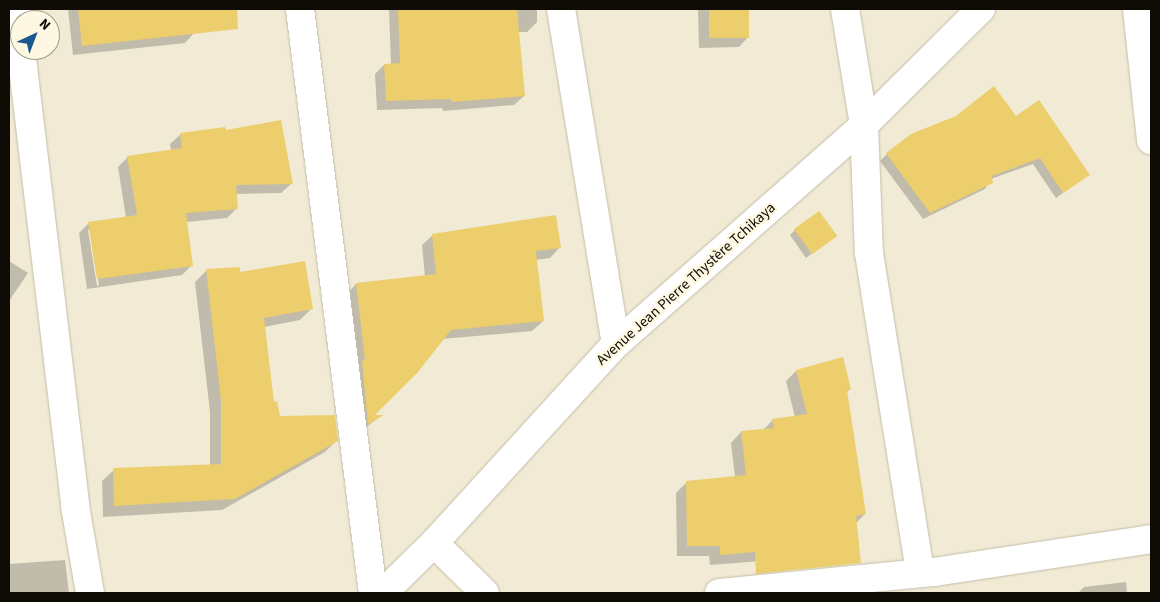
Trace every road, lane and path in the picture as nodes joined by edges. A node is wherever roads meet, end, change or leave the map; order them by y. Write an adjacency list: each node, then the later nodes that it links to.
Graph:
1 (300, 9): 14 (street)
2 (561, 9): 9 (street)
3 (846, 9): 7 (street)
4 (981, 9): 7 (street, Avenue Jean Pierre Thystère Tchikaya)
5 (1137, 9): 8 (street)
6 (22, 60): 13 (street)
7 (864, 125): 9 (street, Avenue Jean Pierre Thystère Tchikaya); 12 (street)
8 (1151, 140)
9 (616, 344): 11 (street, Avenue Jean Pierre Thystère Tchikaya)
10 (1151, 539): 12 (street)
11 (434, 543): 15 (street, Avenue Jean Pierre Thystère Tchikaya); 16 (street)
12 (934, 579): 17 (street)
13 (90, 593)
14 (373, 593)
15 (383, 593)
16 (485, 593)
17 (719, 593)

